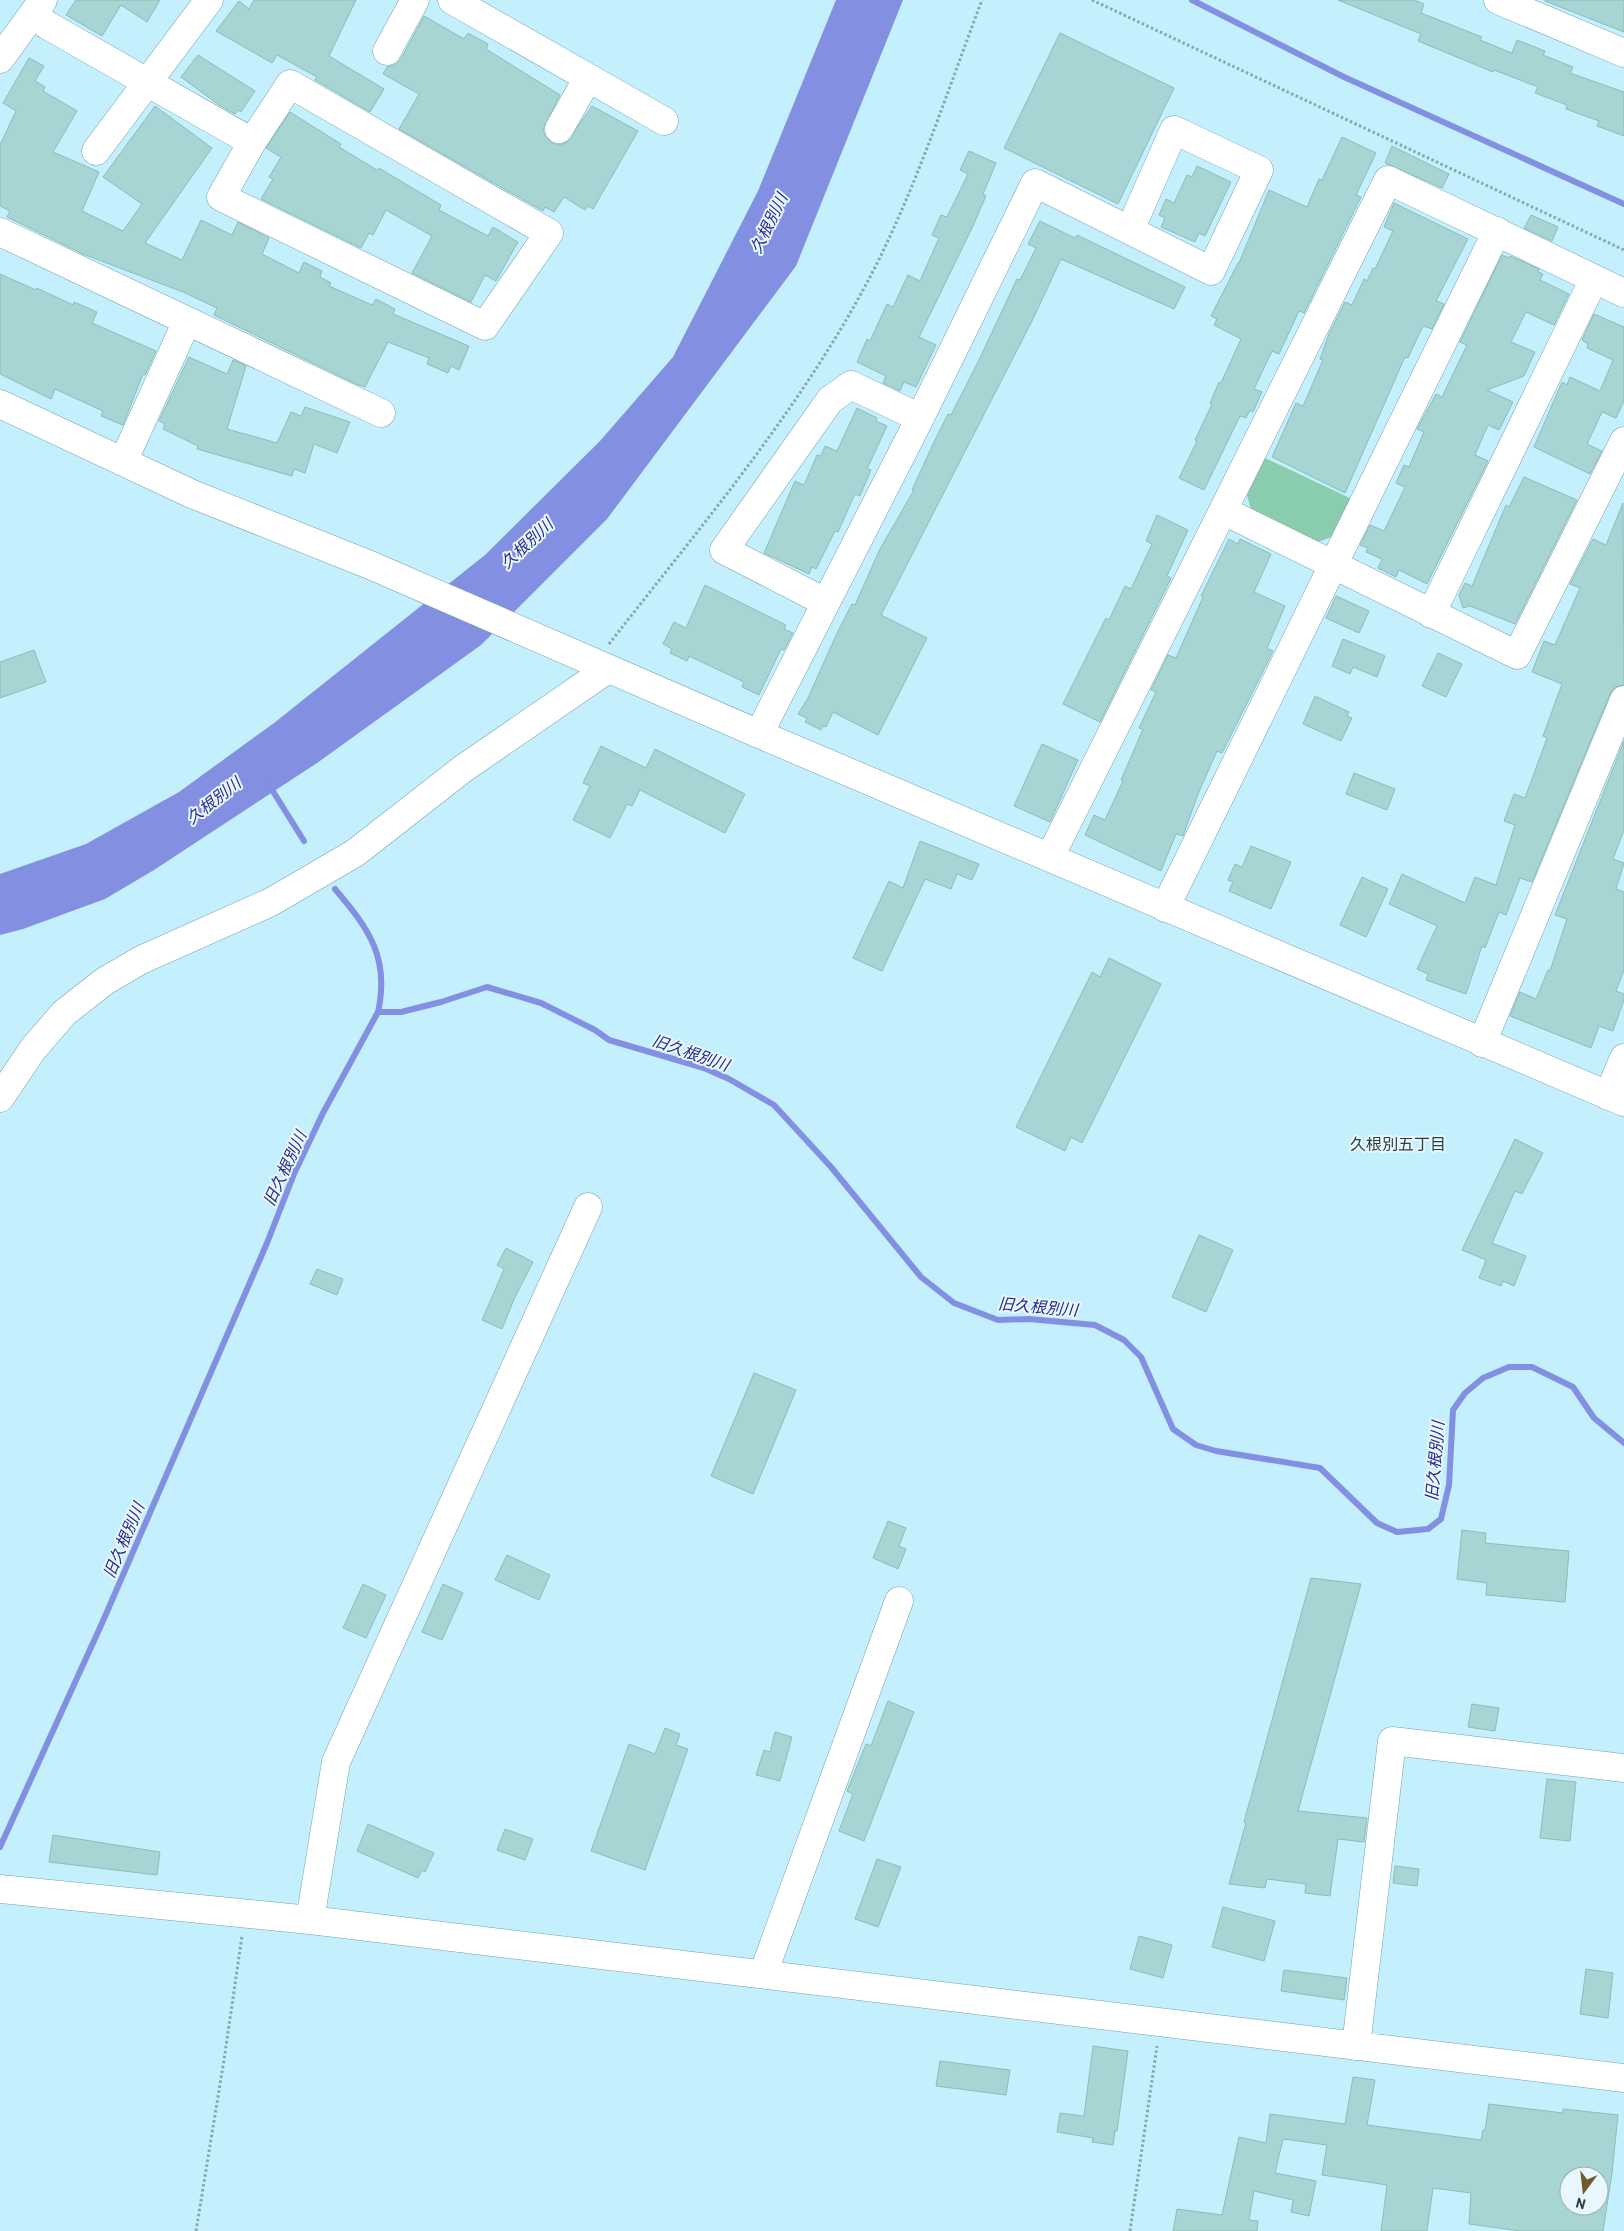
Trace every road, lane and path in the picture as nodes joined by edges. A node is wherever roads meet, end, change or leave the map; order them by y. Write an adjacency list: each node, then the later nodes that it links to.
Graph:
1 (209, 0): 12 (street)
2 (415, 0): 9 (street)
3 (452, 0): 11 (street)
4 (982, 0): 33 (path)
5 (1092, 0): 20 (path)
6 (1498, 0): 10 (street)
7 (38, 7): 8 (street); 12 (street)
8 (3, 51)
9 (387, 51)
10 (1624, 52)
11 (588, 78): 13 (street); 14 (street)
12 (148, 82): 15 (street); 16 (street)
13 (664, 121)
14 (559, 129)
15 (252, 142): 15 (street)
16 (96, 151)
17 (1130, 230): 17 (street); 26 (street)
18 (1497, 231): 21 (street); 29 (street); 30 (street)
19 (0, 232): 23 (street)
20 (1624, 250)
21 (1594, 279): 22 (street); 32 (street)
22 (1624, 293)
23 (187, 322): 25 (street); 28 (street)
24 (0, 404): 28 (street)
25 (381, 413)
26 (920, 418): 31 (street); 31 (street)
27 (1624, 441): 32 (street)
28 (123, 462): 33 (street)
29 (1224, 511): 30 (street); 36 (street)
30 (1334, 566): 32 (street); 37 (street)
31 (825, 602): 35 (street)
32 (1431, 614)
33 (608, 657): 35 (street); 40 (street)
34 (1624, 702): 38 (street)
35 (759, 734): 36 (street)
36 (1050, 857): 37 (street)
37 (1165, 908): 38 (street)
38 (1482, 1043): 41 (street)
39 (1624, 1058): 41 (street)
40 (0, 1098)
41 (1616, 1099)
42 (588, 1208): 47 (street)
43 (899, 1601): 48 (street)
44 (1624, 1768): 50 (street)
45 (0, 1888): 46 (street)
46 (245, 1914): 47 (street); 52 (path)
47 (310, 1920): 48 (street)
48 (762, 1974): 49 (street)
49 (1160, 2022): 50 (street); 53 (path)
50 (1356, 2046): 51 (street)
51 (1624, 2078)
52 (196, 2231)
53 (1130, 2231)

